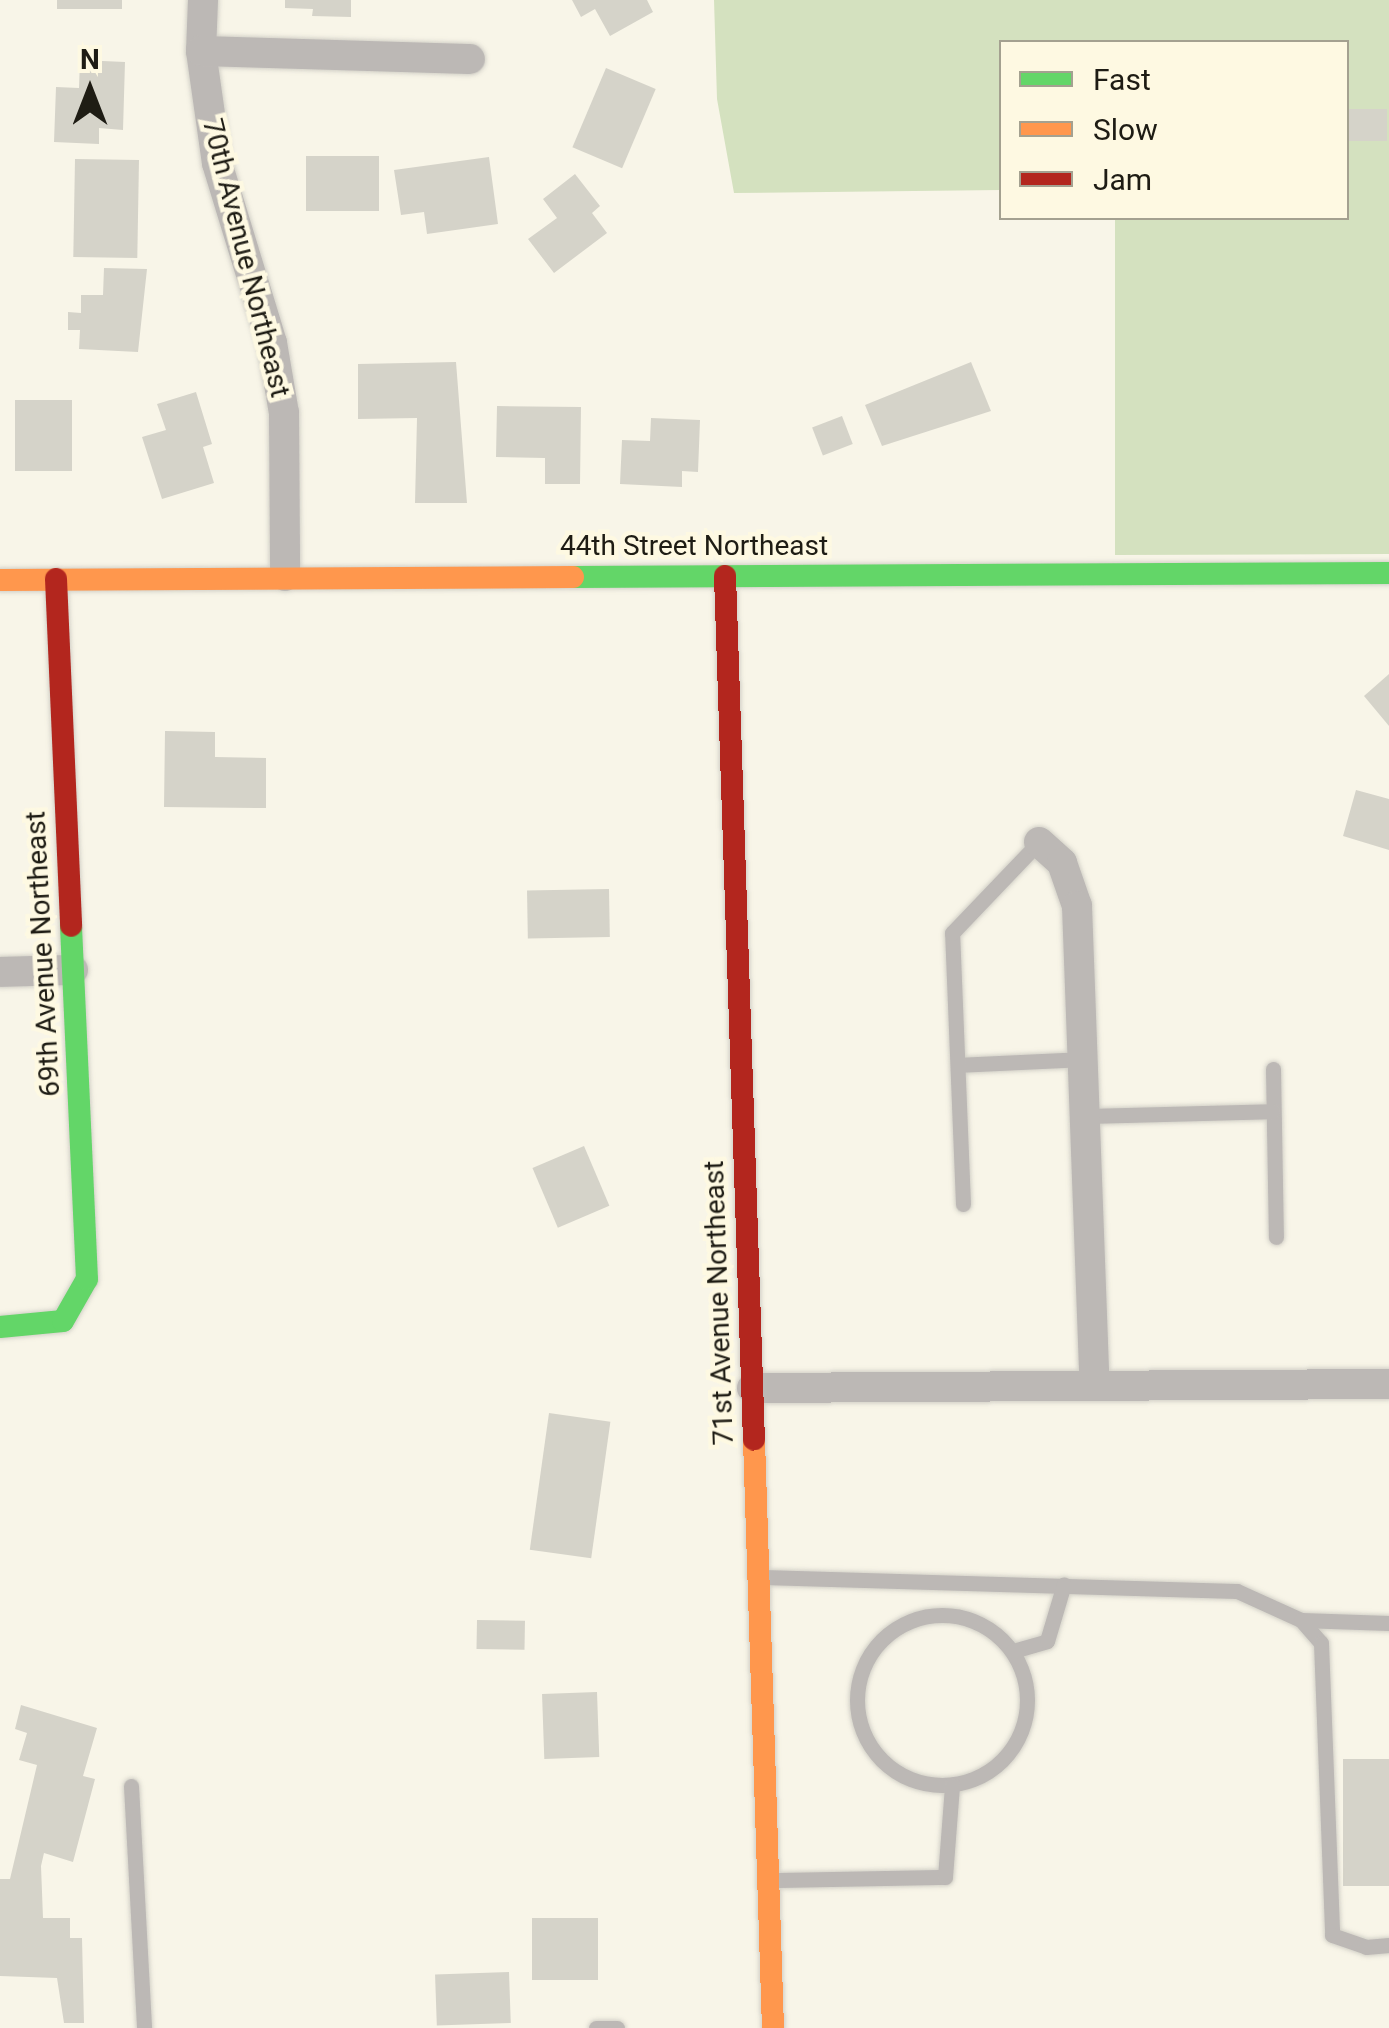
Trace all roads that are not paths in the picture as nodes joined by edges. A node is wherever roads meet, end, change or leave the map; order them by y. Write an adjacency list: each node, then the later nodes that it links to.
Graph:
1 (203, 0): 2 (street, 70th Avenue Northeast)
2 (201, 51): 3 (street); 5 (street, 70th Avenue Northeast)
3 (470, 59)
4 (1389, 574): 6 (street, 44th Street Northeast)
5 (285, 576): 6 (street, 44th Street Northeast); 7 (street, 44th Street Northeast)
6 (724, 576): 22 (street, 71st Avenue Northeast)
7 (56, 579): 8 (street, 44th Street Northeast); 10 (street, 69th Avenue Northeast)
8 (0, 580)
9 (1039, 842): 12 (street); 13 (lane)
10 (73, 970): 11 (street); 19 (street, 69th Avenue Northeast)
11 (0, 972)
12 (1082, 1059): 13 (lane); 16 (street)
13 (958, 1065): 17 (lane)
14 (1273, 1070): 15 (lane)
15 (1274, 1111): 16 (lane); 18 (lane)
16 (1085, 1116): 21 (street)
17 (963, 1204)
18 (1276, 1237)
19 (0, 1327)
20 (1389, 1384): 21 (street)
21 (1094, 1386): 22 (street)
22 (752, 1388): 23 (street, 71st Avenue Northeast)
23 (758, 1577): 24 (lane); 30 (street, 71st Avenue Northeast)
24 (1064, 1584): 25 (lane); 27 (lane)
25 (1301, 1620): 26 (lane); 31 (lane)
26 (1389, 1623)
27 (1013, 1650): 28 (lane); 28 (lane)
28 (952, 1785): 30 (lane)
29 (131, 1786): 32 (lane)
30 (768, 1880): 35 (street, 71st Avenue Northeast)
31 (1389, 1945)
32 (144, 2028)
33 (596, 2028): 34 (lane)
34 (616, 2028)
35 (773, 2028)

